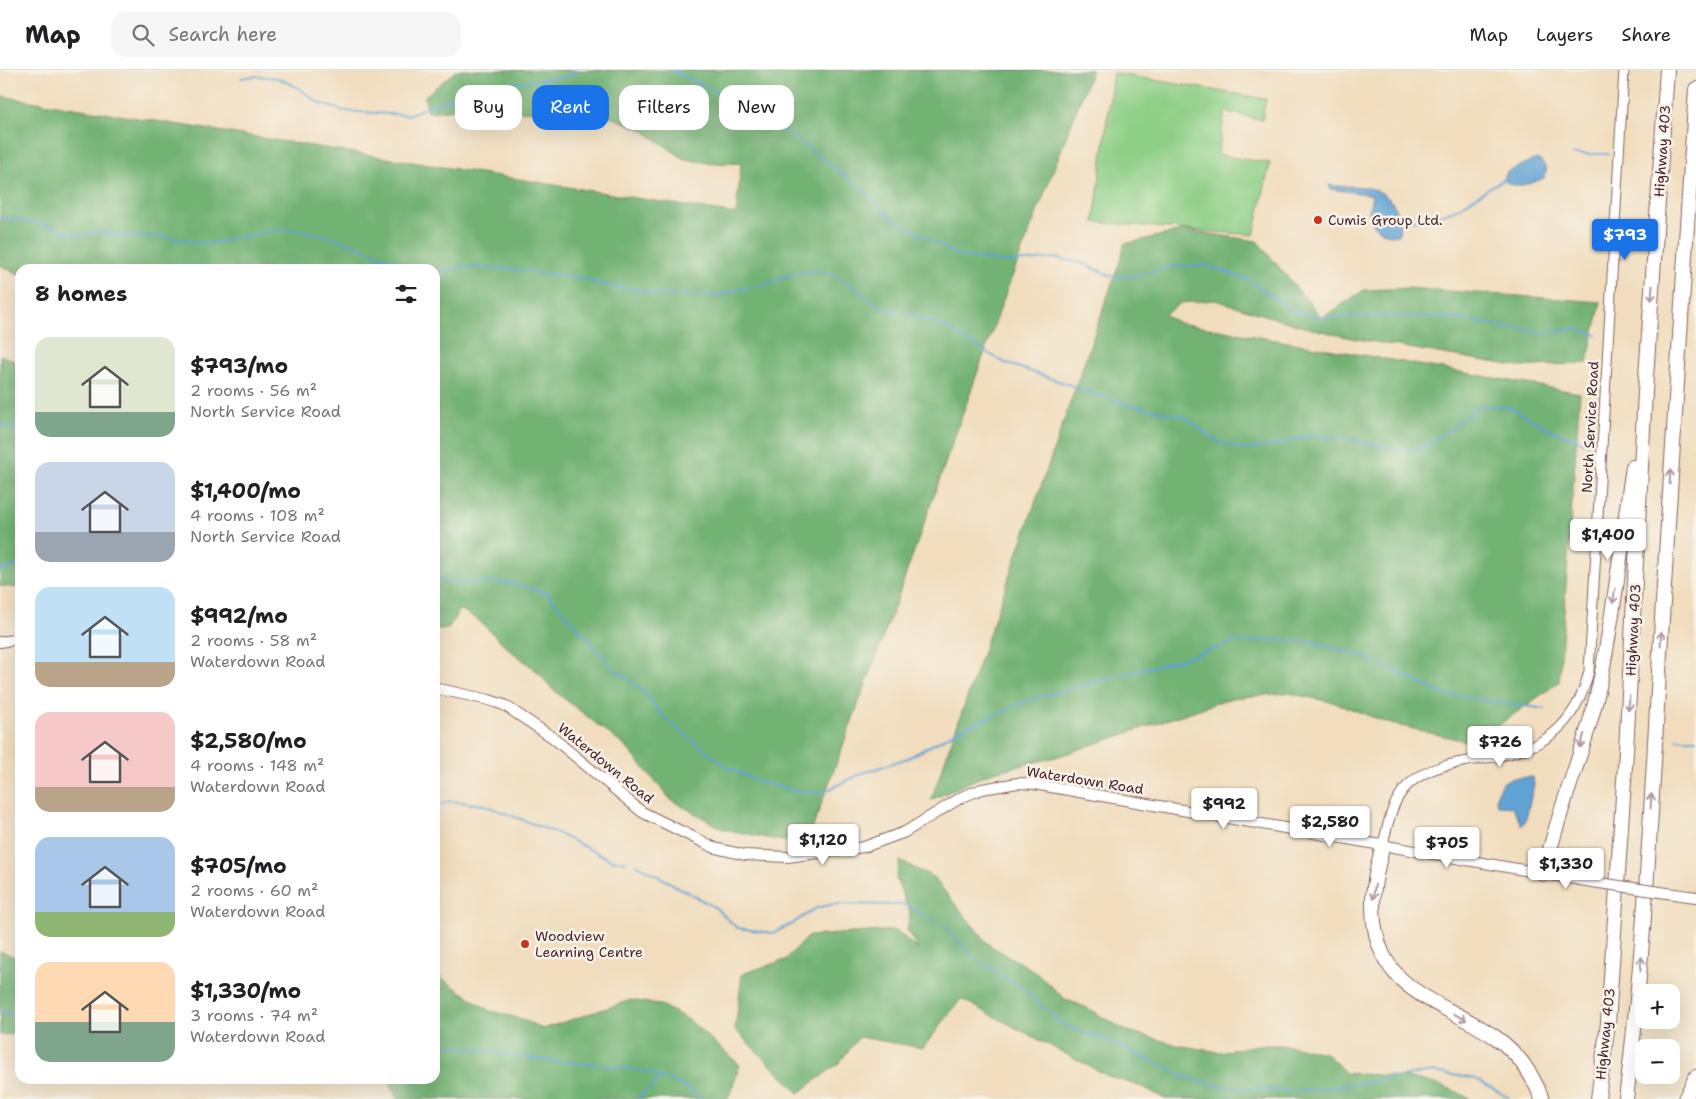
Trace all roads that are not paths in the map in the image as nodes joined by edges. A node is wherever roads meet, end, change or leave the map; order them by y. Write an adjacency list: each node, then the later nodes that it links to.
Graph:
1 (1624, 70): 10 (street, North Service Road)
2 (1667, 70): 6 (highway, Highway 403, one-way to 6)
3 (1696, 89): 4 (highway, Highway 403)
4 (1696, 94): 5 (highway); 16 (highway, Highway 403, one-way to 4)
5 (1696, 101)
6 (1645, 392): 11 (highway, one-way to 11); 15 (highway, Highway 403, one-way to 15)
7 (15, 639): 8 (main road)
8 (0, 642)
9 (440, 689): 10 (main road, Waterdown Road)
10 (1383, 844): 11 (main road, Waterdown Road); 14 (highway, one-way to 14)
11 (1544, 874): 12 (main road, Waterdown Road, bridge)
12 (1696, 897)
13 (1696, 1077): 17 (highway)
14 (1542, 1099)
15 (1598, 1099)
16 (1626, 1099)
17 (1685, 1099)

